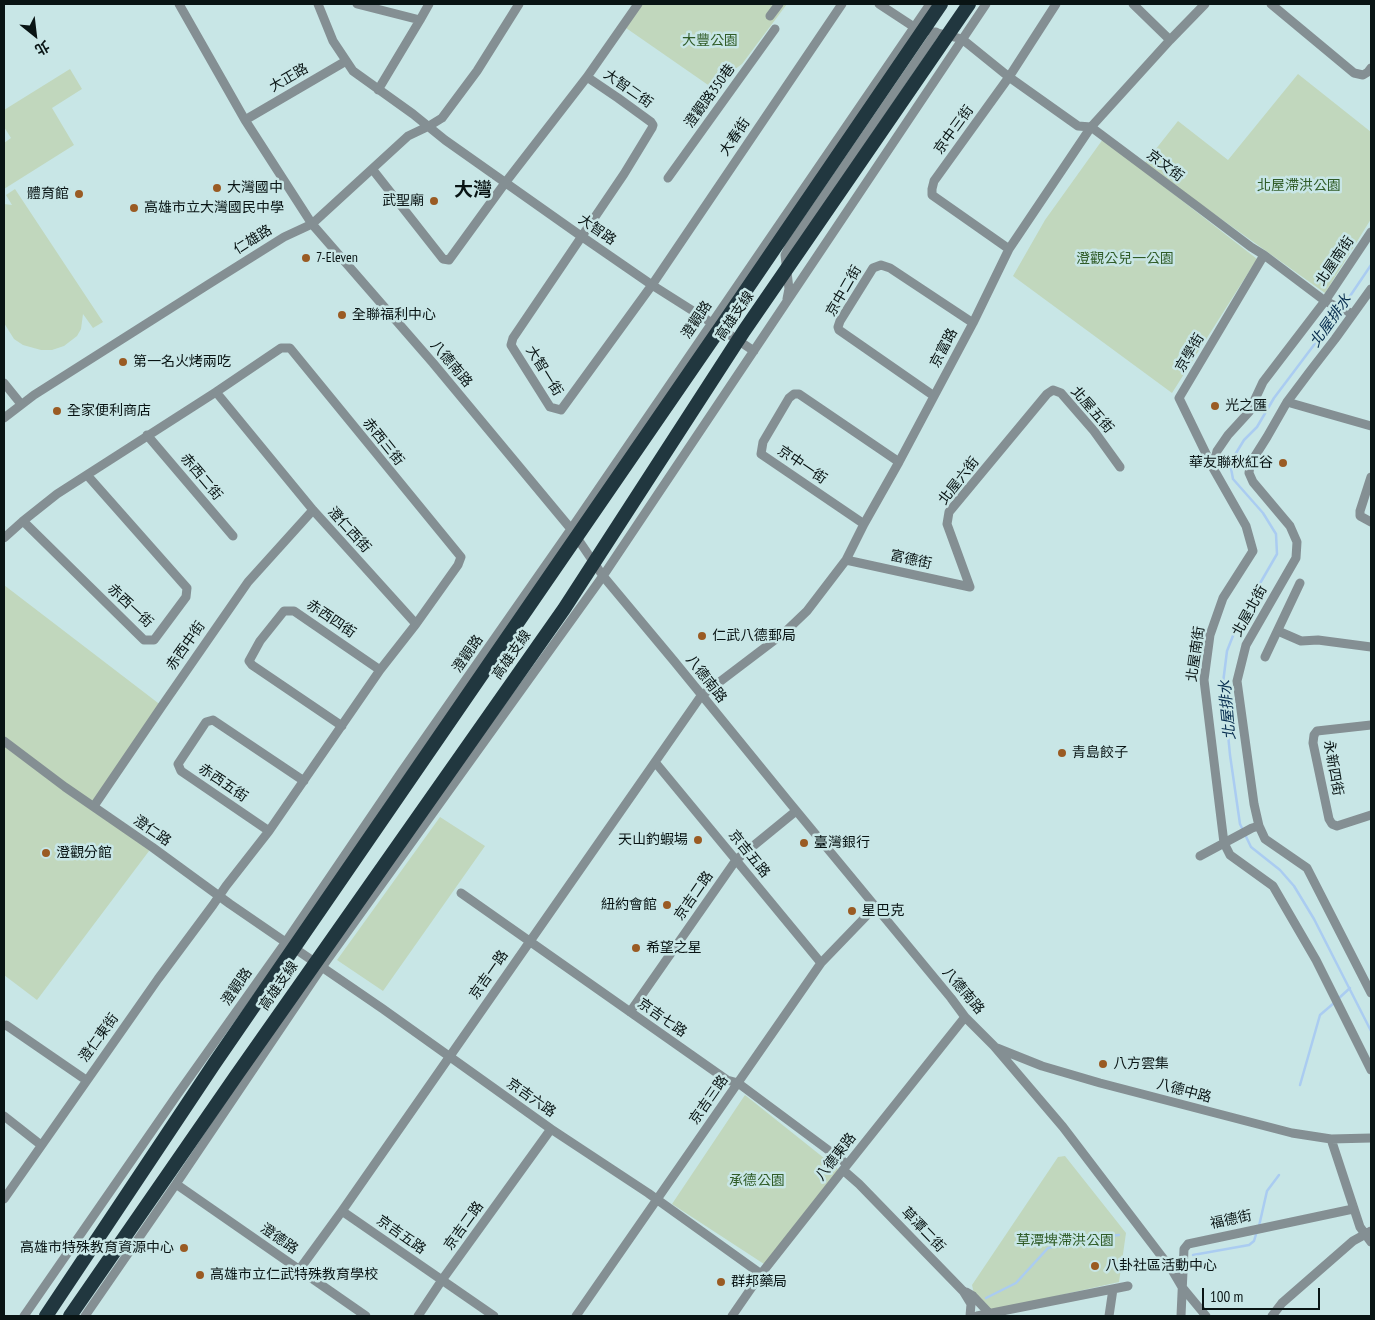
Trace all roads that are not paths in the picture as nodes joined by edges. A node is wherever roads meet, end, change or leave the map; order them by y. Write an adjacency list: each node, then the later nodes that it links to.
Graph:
1 (179, 4): 30 (street, 八德南路)
2 (318, 4): 25 (street)
3 (357, 4): 19 (street)
4 (429, 4): 19 (street)
5 (520, 4): 31 (street, 仁雄路)
6 (638, 4): 27 (street)
7 (779, 4): 18 (street)
8 (842, 4): 41 (street, 大春街)
9 (879, 4): 20 (street)
10 (930, 4): 20 (street, 澄觀路)
11 (941, 4): 131 (highway, 高雄支線, bridge)
12 (970, 4): 132 (highway, 高雄支線, bridge)
13 (986, 4): 23 (street)
14 (1056, 4): 28 (street, 京中三街)
15 (1133, 4): 24 (street)
16 (1205, 4): 24 (street, 京富路)
17 (1271, 4): 26 (street)
18 (770, 16)
19 (420, 20): 29 (street)
20 (914, 27): 22 (street); 46 (street, 澄觀路)
21 (775, 30): 34 (street, 澄觀路350巷)
22 (936, 32): 23 (street); 43 (street)
23 (962, 39): 28 (street, 京文街); 43 (street)
24 (1170, 40): 32 (street, 京富路)
25 (346, 61): 29 (street); 30 (street, 大正路)
26 (1371, 68)
27 (587, 77): 35 (street, 大智二街); 38 (street, 大智二街)
28 (1009, 77): 32 (street, 京文街); 39 (street, 京中三街)
29 (378, 90): 31 (street)
30 (245, 120): 36 (street, 八德南路)
31 (429, 126): 33 (street, 仁雄路); 35 (street, 大智路)
32 (1092, 127): 39 (street, 京富路); 40 (street, 京文街)
33 (373, 170): 35 (street, 大智二街); 36 (street, 仁雄路)
34 (668, 178)
35 (505, 182): 38 (street, 大智路)
36 (312, 224): 53 (street, 仁雄路); 67 (street, 八德南路)
37 (1371, 232): 44 (street, 北屋南街)
38 (581, 236): 41 (street, 大智路); 41 (street, 大智一街)
39 (1009, 249): 47 (street, 京富路)
40 (1264, 255): 44 (street, 京文街); 60 (street, 京學街)
41 (652, 285): 46 (street, 大智路)
42 (1371, 289): 45 (street, 北屋北街)
43 (787, 302): 48 (street)
44 (1327, 302): 45 (street, 京文街); 60 (street, 北屋南街)
45 (1350, 313): 52 (street, 北屋北街)
46 (712, 323): 48 (street, 大智路); 67 (street, 澄觀路)
47 (973, 323): 51 (street, 京富路); 51 (street, 京中二街)
48 (754, 351): 71 (street)
49 (4, 383): 53 (street)
50 (216, 392): 56 (street); 63 (street, 澄仁西街); 74 (street, 赤西三街)
51 (934, 396): 58 (street, 京富路)
52 (1287, 402): 55 (street); 88 (street, 北屋北街)
53 (21, 404): 54 (street, 仁雄路)
54 (4, 418)
55 (1371, 426)
56 (147, 436): 61 (street); 68 (street, 赤西二街)
57 (1000, 450): 59 (street, 北屋五街); 73 (street, 北屋六街)
58 (899, 462): 66 (street, 京富路); 66 (street, 京中一街)
59 (1120, 467)
60 (1212, 468): 90 (street, 北屋南街)
61 (87, 475): 64 (street); 64 (street, 赤西一街)
62 (1371, 477): 65 (street)
63 (313, 510): 74 (street, 澄仁西街); 85 (street, 赤西中街)
64 (23, 521): 69 (street)
65 (1371, 522)
66 (864, 524): 70 (street, 京富路)
67 (571, 530): 71 (street, 八德南路); 97 (street, 澄觀路)
68 (233, 536)
69 (4, 538)
70 (846, 560): 73 (street, 富德街); 79 (street, 京富路)
71 (603, 576): 79 (street, 八德南路); 99 (street)
72 (1300, 583): 75 (street)
73 (970, 587)
74 (416, 624): 78 (street)
75 (1278, 631): 76 (street); 77 (street)
76 (1371, 647)
77 (1265, 657)
78 (380, 670): 81 (street); 81 (street, 赤西四街)
79 (702, 696): 83 (street, 京吉一路); 86 (street, 八德南路)
80 (1371, 725): 87 (street, 永新四街)
81 (342, 726): 84 (street)
82 (4, 741): 85 (street, 澄仁路)
83 (655, 762): 92 (street, 京吉五路); 96 (street, 京吉一路)
84 (304, 781): 89 (street); 89 (street, 赤西五街)
85 (94, 806): 94 (street, 澄仁路)
86 (796, 811): 92 (street, 京吉二路); 95 (street, 八德南路)
87 (1371, 815)
88 (1255, 827): 90 (street); 100 (street, 北屋北街)
89 (269, 831): 94 (street)
90 (1228, 841): 91 (street); 106 (street)
91 (1200, 856)
92 (736, 860): 98 (street, 京吉五路); 101 (street, 京吉二路)
93 (461, 893): 96 (street, 京吉七路)
94 (220, 896): 97 (street, 澄仁路); 107 (street, 澄仁東街)
95 (875, 908): 98 (street, 京吉三路); 102 (street, 八德南路)
96 (530, 942): 101 (street, 京吉七路); 105 (street, 京吉一路)
97 (285, 943): 99 (street, 京吉六路); 130 (street, 澄觀路)
98 (821, 963): 108 (street, 京吉三路)
99 (322, 968): 105 (street, 京吉六路); 115 (street)
100 (1371, 993)
101 (630, 1012): 108 (street, 京吉七路)
102 (965, 1017): 104 (street, 八德南路); 114 (street, 八德東路)
103 (4, 1026): 107 (street)
104 (994, 1046): 112 (street, 八德中路); 126 (street, 八德南路)
105 (449, 1056): 110 (street, 京吉六路); 119 (street, 京吉一路)
106 (1371, 1070)
107 (86, 1080): 113 (street, 澄仁東街)
108 (738, 1083): 114 (street, 京吉七路); 117 (street, 京吉三路)
109 (4, 1116): 113 (street)
110 (551, 1129): 117 (street, 京吉六路); 124 (street, 京吉二路)
111 (1371, 1138): 112 (street, 八德中路)
112 (1331, 1139): 118 (street)
113 (41, 1145): 116 (street, 澄仁東街)
114 (845, 1167): 123 (street, 八德東路); 128 (street, 草潭二街)
115 (176, 1184): 122 (street, 澄德路); 133 (street)
116 (4, 1199)
117 (657, 1200): 123 (street, 京吉六路); 137 (street, 京吉三路)
118 (1353, 1209): 120 (street); 126 (street, 福德街)
119 (342, 1211): 122 (street, 京吉一路); 124 (street, 京吉五路)
120 (1368, 1233): 121 (street); 144 (street)
121 (1371, 1242)
122 (299, 1270): 134 (street, 澄德路)
123 (761, 1274): 138 (street, 八德東路)
124 (442, 1280): 135 (street, 京吉二路); 136 (street, 京吉五路)
125 (1128, 1286): 127 (street)
126 (1182, 1287): 142 (street, 福德街); 143 (street, 八德南路)
127 (1113, 1289): 129 (street); 141 (street)
128 (963, 1291): 129 (street); 139 (street, 草潭二街)
129 (990, 1314): 140 (street)
130 (24, 1316)
131 (46, 1316)
132 (70, 1316)
133 (85, 1316)
134 (366, 1316)
135 (418, 1316)
136 (494, 1316)
137 (576, 1316)
138 (732, 1316)
139 (970, 1316)
140 (977, 1316)
141 (1109, 1316)
142 (1181, 1316)
143 (1206, 1316)
144 (1272, 1316)

